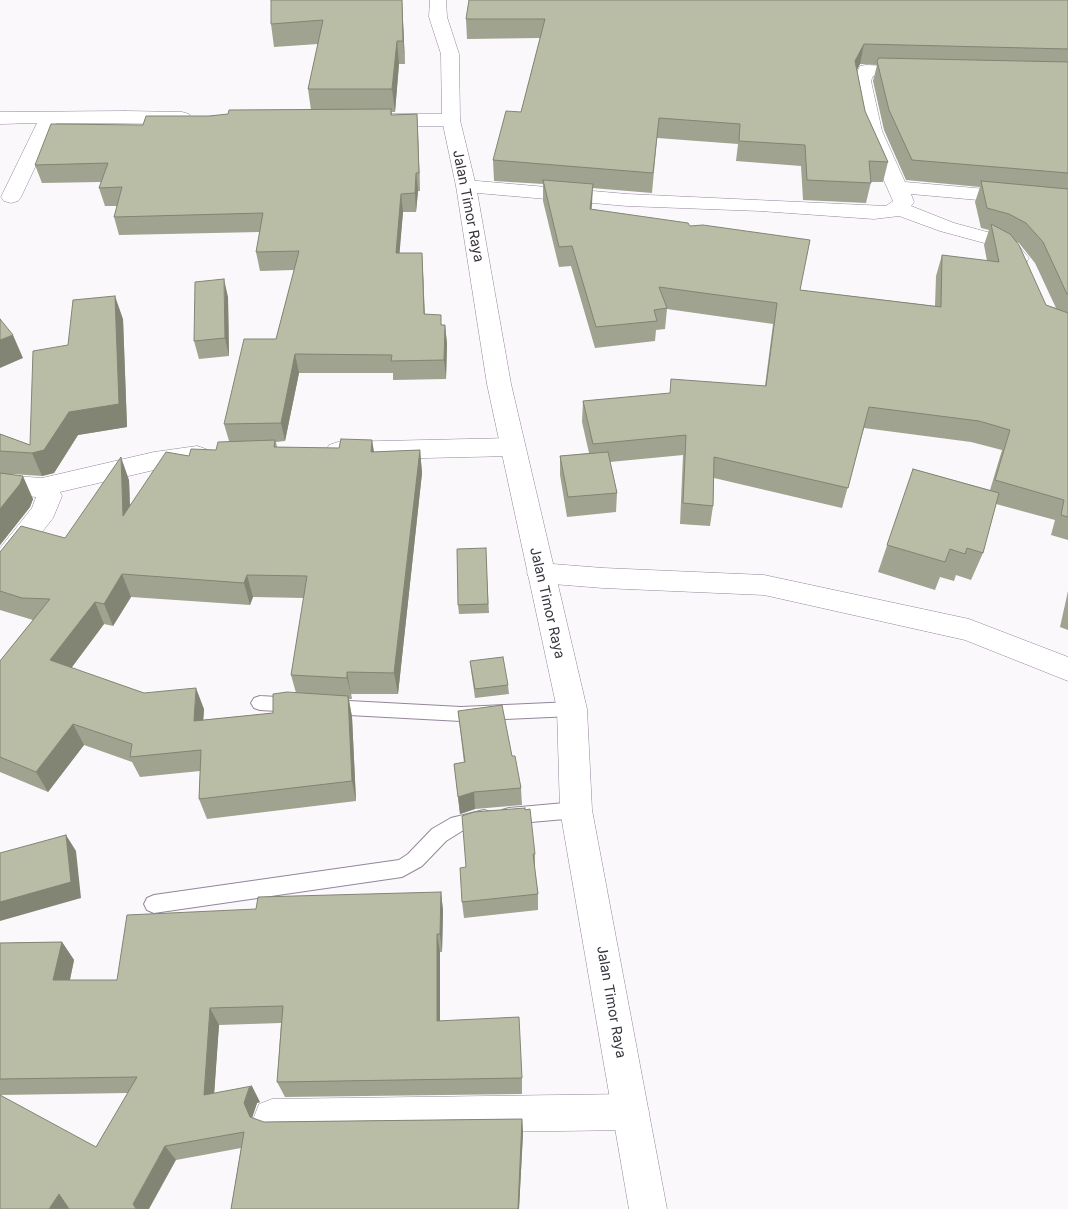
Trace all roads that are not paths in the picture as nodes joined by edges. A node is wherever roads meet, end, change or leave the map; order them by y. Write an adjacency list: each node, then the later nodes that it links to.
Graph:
1 (438, 0): 7 (main road, Jalan Timor Raya)
2 (925, 73): 10 (main road)
3 (0, 118): 4 (main road)
4 (49, 118): 5 (main road); 9 (main road)
5 (201, 119)
6 (364, 120): 7 (main road)
7 (451, 120): 8 (main road, Jalan Timor Raya)
8 (466, 186): 10 (main road); 13 (main road, Jalan Timor Raya)
9 (11, 197)
10 (898, 198): 11 (main road); 12 (main road)
11 (1068, 202)
12 (1027, 272)
13 (512, 447): 14 (main road); 19 (main road, Jalan Timor Raya)
14 (314, 451)
15 (216, 453): 17 (main road)
16 (0, 484): 17 (main road)
17 (42, 487): 18 (main road)
18 (0, 567)
19 (540, 573): 20 (main road); 22 (main road, Jalan Timor Raya)
20 (1068, 669)
21 (260, 703): 22 (lane)
22 (572, 709): 23 (main road, Jalan Timor Raya)
23 (576, 810): 24 (lane); 25 (main road, Jalan Timor Raya)
24 (154, 904)
25 (631, 1112): 26 (main road); 27 (main road, Jalan Timor Raya)
26 (272, 1117)
27 (648, 1209)

